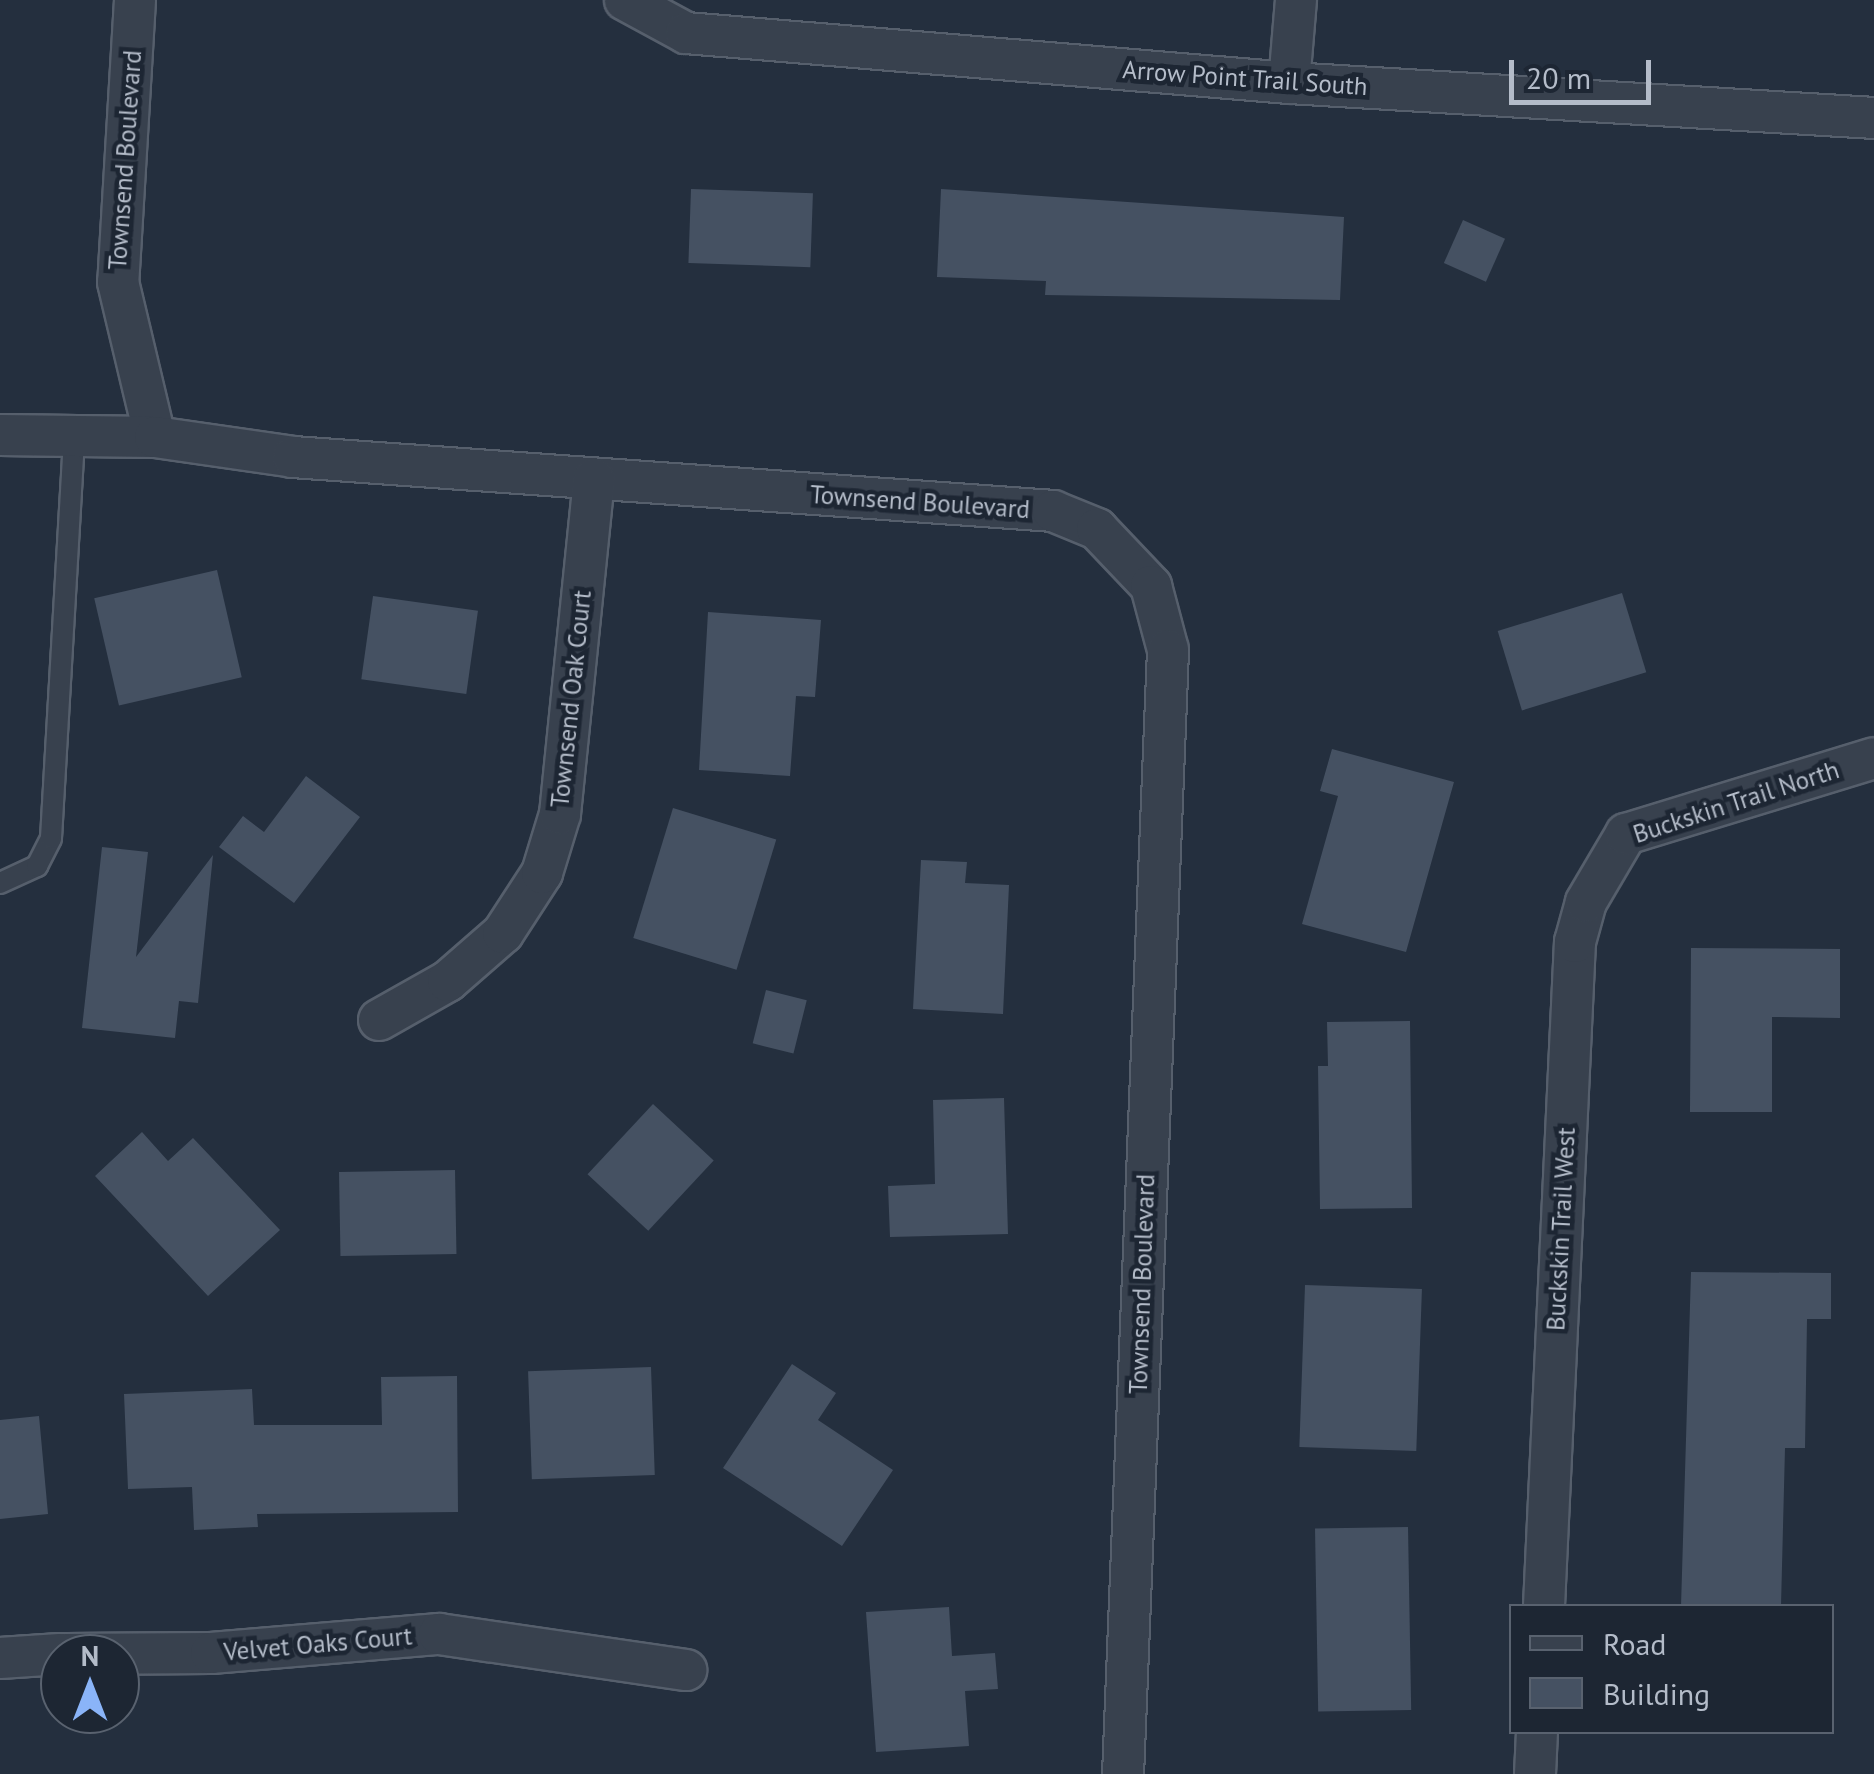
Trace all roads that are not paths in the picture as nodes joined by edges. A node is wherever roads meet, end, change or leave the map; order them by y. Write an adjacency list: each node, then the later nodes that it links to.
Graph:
1 (135, 0): 8 (street, Townsend Boulevard)
2 (625, 0): 4 (street, Arrow Point Trail South)
3 (1296, 0): 4 (street)
4 (1290, 83): 5 (street, Arrow Point Trail South)
5 (1874, 118)
6 (0, 434): 7 (street)
7 (74, 435): 8 (street); 12 (lane)
8 (155, 437): 9 (street, Townsend Boulevard)
9 (594, 479): 13 (street, Townsend Oak Court); 20 (street, Townsend Boulevard)
10 (1874, 758): 11 (street, Buckskin Trail North)
11 (1606, 858): 14 (street, Buckskin Trail West)
12 (0, 882)
13 (379, 1020)
14 (1544, 1604)
15 (140, 1654): 18 (street, Velvet Oaks Court)
16 (40, 1655): 17 (street, Velvet Oaks Court)
17 (0, 1658)
18 (686, 1670)
19 (1537, 1734): 21 (street)
20 (1122, 1774)
21 (1535, 1774)

